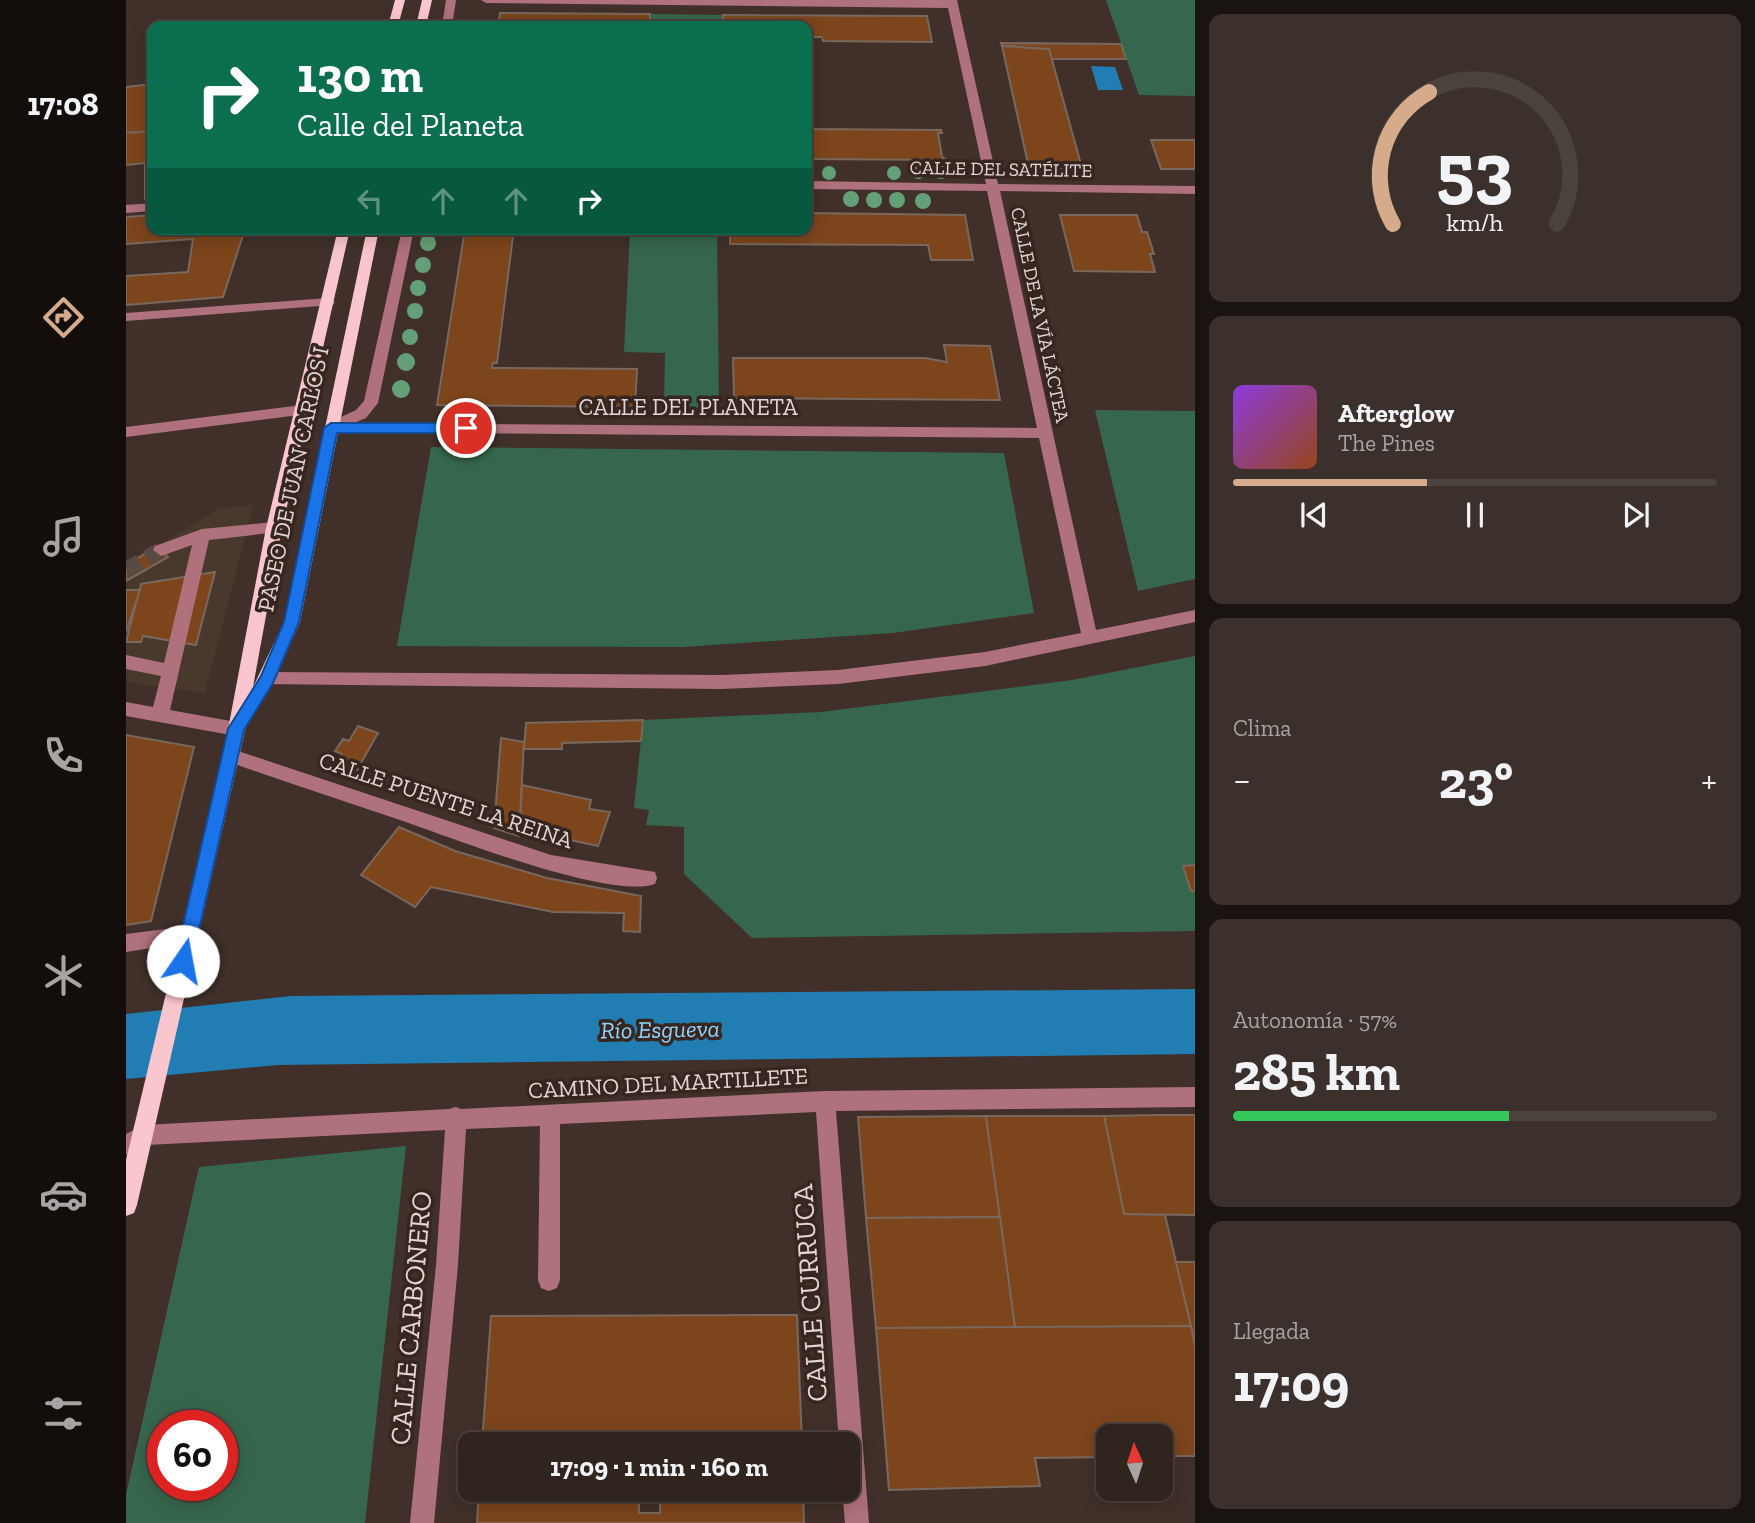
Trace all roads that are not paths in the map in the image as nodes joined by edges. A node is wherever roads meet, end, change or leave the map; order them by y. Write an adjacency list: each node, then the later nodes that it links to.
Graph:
1 (400, 0): 6 (main road)
2 (427, 0): 7 (main road)
3 (451, 0): 8 (street)
4 (486, 0): 5 (street)
5 (952, 2): 10 (street, CALLE DE LA VÍA LÁCTEA)
6 (394, 21)
7 (422, 21)
8 (448, 21)
9 (812, 186): 10 (street, CALLE DEL SATÉLITE)
10 (992, 188): 11 (street, CALLE DEL SATÉLITE); 22 (street, CALLE DE LA VÍA LÁCTEA)
11 (1195, 190)
12 (147, 207): 13 (street)
13 (126, 209)
14 (343, 235): 17 (main road, PASEO DE JUAN CARLOS I)
15 (372, 235): 20 (main road, PASEO DE JUAN CARLOS I)
16 (407, 235): 20 (street)
17 (328, 302): 18 (street); 19 (main road, PASEO DE JUAN CARLOS I)
18 (126, 317)
19 (302, 410): 21 (street); 23 (main road, PASEO DE JUAN CARLOS I)
20 (331, 428): 22 (street, CALLE DEL PLANETA); 30 (main road, PASEO DE JUAN CARLOS I)
21 (126, 432)
22 (1045, 433): 27 (street, CALLE DE LA VÍA LÁCTEA)
23 (274, 528): 24 (street); 33 (main road, PASEO DE JUAN CARLOS I)
24 (202, 535): 25 (street); 29 (street)
25 (161, 550)
26 (1195, 616): 27 (street)
27 (1090, 638): 30 (street)
28 (126, 662): 29 (street)
29 (170, 671): 32 (street)
30 (267, 679): 33 (main road, PASEO DE JUAN CARLOS I)
31 (126, 709): 32 (street)
32 (160, 715): 33 (street)
33 (236, 729): 34 (main road, PASEO DE JUAN CARLOS I)
34 (232, 756): 35 (street, CALLE PUENTE LA REINA); 36 (main road, PASEO DE JUAN CARLOS I)
35 (648, 878)
36 (189, 935): 37 (street); 42 (main road, PASEO DE JUAN CARLOS I)
37 (126, 943)
38 (1195, 1097): 39 (street, CAMINO DEL MARTILLETE)
39 (825, 1101): 40 (street, CAMINO DEL MARTILLETE); 46 (street, CALLE CURRUCA)
40 (550, 1113): 41 (street, CAMINO DEL MARTILLETE); 44 (street)
41 (456, 1117): 42 (street, CAMINO DEL MARTILLETE); 45 (street, CALLE CARBONERO)
42 (135, 1140): 43 (main road, PASEO DE JUAN CARLOS I)
43 (126, 1205)
44 (549, 1280)
45 (422, 1523)
46 (857, 1523)

